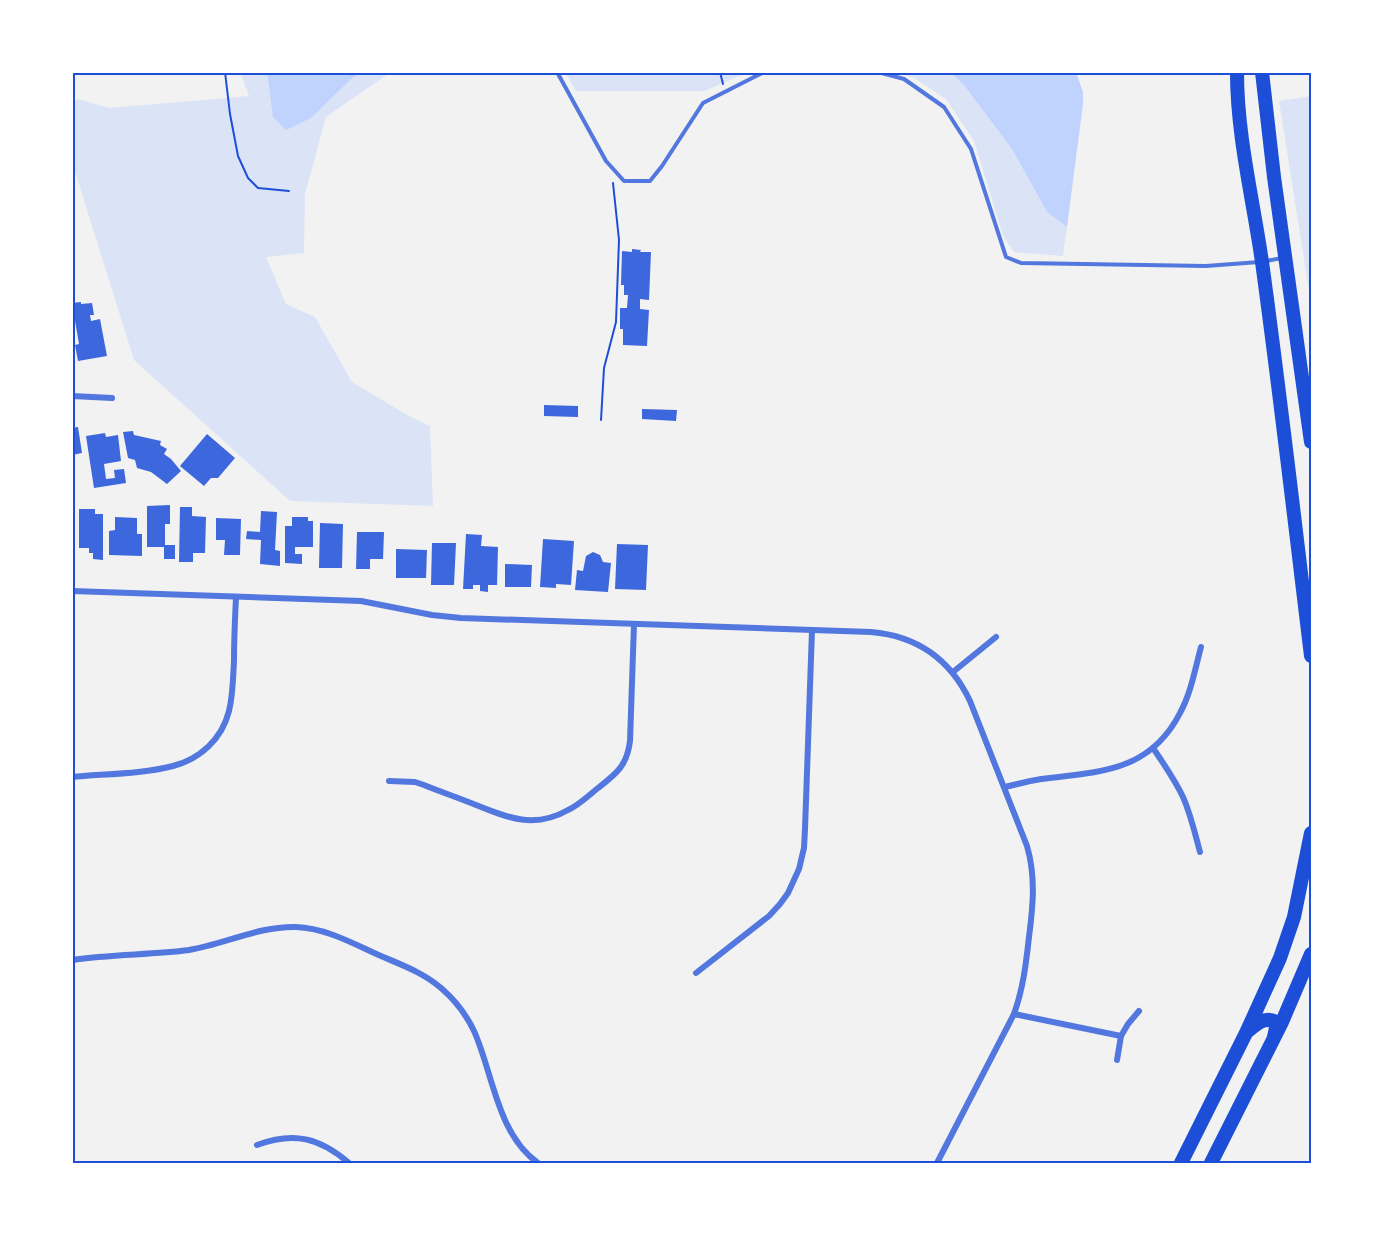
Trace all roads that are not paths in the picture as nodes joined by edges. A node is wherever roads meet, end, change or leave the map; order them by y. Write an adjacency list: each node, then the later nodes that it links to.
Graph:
1 (557, 72): 2 (lane)
2 (764, 72)
3 (878, 72): 7 (lane)
4 (1237, 72): 7 (highway)
5 (1262, 72): 6 (highway)
6 (1286, 258): 7 (lane); 10 (highway)
7 (1262, 262): 17 (highway)
8 (72, 396): 9 (street)
9 (112, 398)
10 (1311, 442)
11 (72, 591): 12 (street)
12 (236, 597): 13 (street); 20 (street)
13 (634, 624): 14 (street); 21 (street)
14 (812, 630): 18 (street); 27 (street)
15 (996, 637): 18 (street)
16 (1201, 647): 19 (street)
17 (1311, 656)
18 (953, 672): 22 (street)
19 (1153, 748): 22 (street); 24 (street)
20 (72, 777)
21 (389, 781)
22 (1005, 787): 29 (street)
23 (1311, 833): 30 (highway)
24 (1200, 852)
25 (1311, 954): 32 (highway)
26 (72, 960): 37 (street)
27 (696, 973)
28 (1139, 1011): 31 (street)
29 (1014, 1014): 31 (street); 38 (street)
30 (1246, 1033): 32 (highway); 39 (highway)
31 (1121, 1036): 33 (street)
32 (1272, 1041): 35 (highway)
33 (1117, 1060)
34 (257, 1145): 36 (street)
35 (1216, 1161)
36 (349, 1163)
37 (538, 1163)
38 (937, 1163)
39 (1181, 1163)

